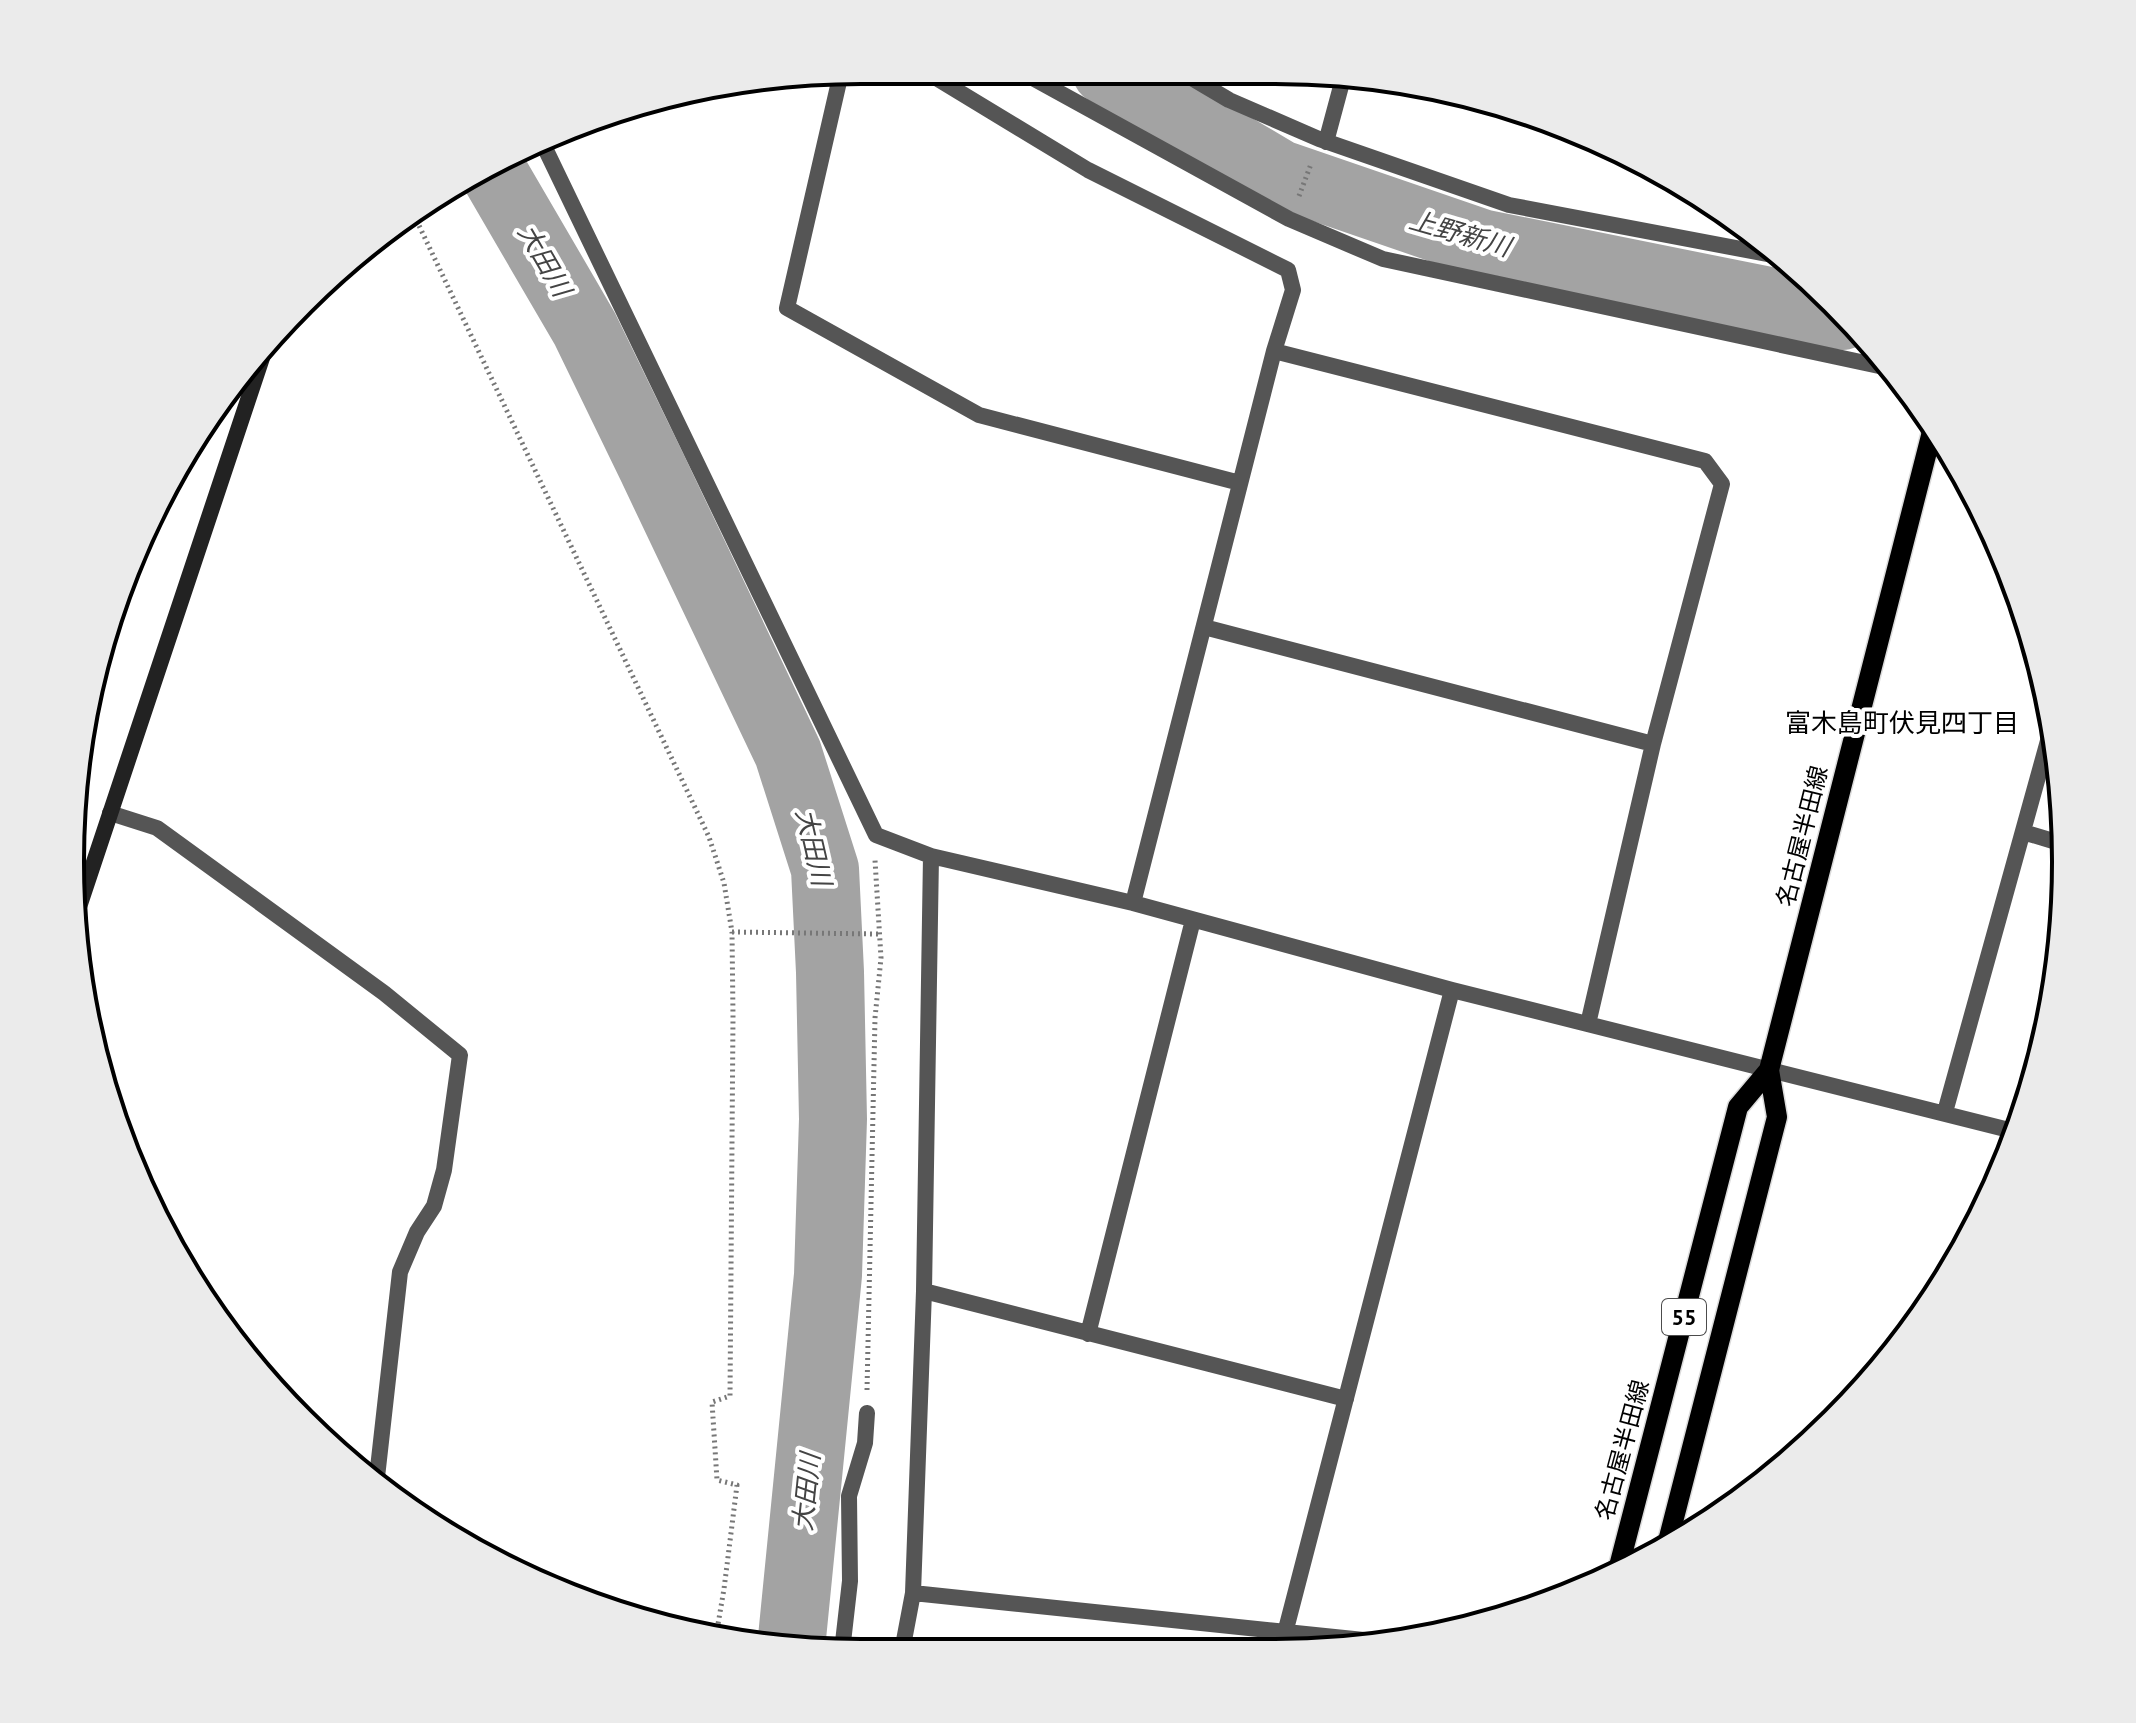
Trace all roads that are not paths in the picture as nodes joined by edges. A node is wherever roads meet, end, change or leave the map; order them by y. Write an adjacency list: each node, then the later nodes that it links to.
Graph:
1 (946, 84): 9 (street)
2 (1044, 84): 10 (street)
3 (1202, 84): 6 (street)
4 (838, 85): 13 (street)
5 (1341, 88): 6 (street)
6 (1326, 142): 8 (street)
7 (546, 151): 20 (street)
8 (1756, 252)
9 (1274, 351): 13 (street); 15 (street)
10 (1872, 364)
11 (257, 374): 17 (street)
12 (1929, 443): 26 (main road, 名古屋半田線 / 55)
13 (1240, 483): 14 (street)
14 (1204, 627): 15 (street); 22 (street)
15 (1653, 744): 25 (street)
16 (2044, 755): 18 (street)
17 (110, 813): 21 (street); 33 (street)
18 (2023, 832): 19 (street); 27 (street)
19 (2051, 840)
20 (931, 856): 22 (street); 29 (street)
21 (85, 889)
22 (1133, 903): 23 (street)
23 (1193, 920): 24 (street); 30 (street)
24 (1452, 990): 25 (street); 31 (street)
25 (1588, 1024): 26 (street)
26 (1769, 1070): 27 (street); 34 (main road, 名古屋半田線 / 55); 35 (main road, 名古屋半田線 / 55)
27 (1945, 1112): 28 (street)
28 (2004, 1129)
29 (924, 1291): 30 (street); 36 (street)
30 (1088, 1334): 31 (street)
31 (1346, 1399): 37 (street)
32 (867, 1413): 39 (street)
33 (378, 1470)
34 (1671, 1530)
35 (1621, 1557)
36 (913, 1593): 37 (street); 40 (street)
37 (1285, 1633): 38 (street)
38 (1327, 1637)
39 (843, 1638)
40 (904, 1639)

